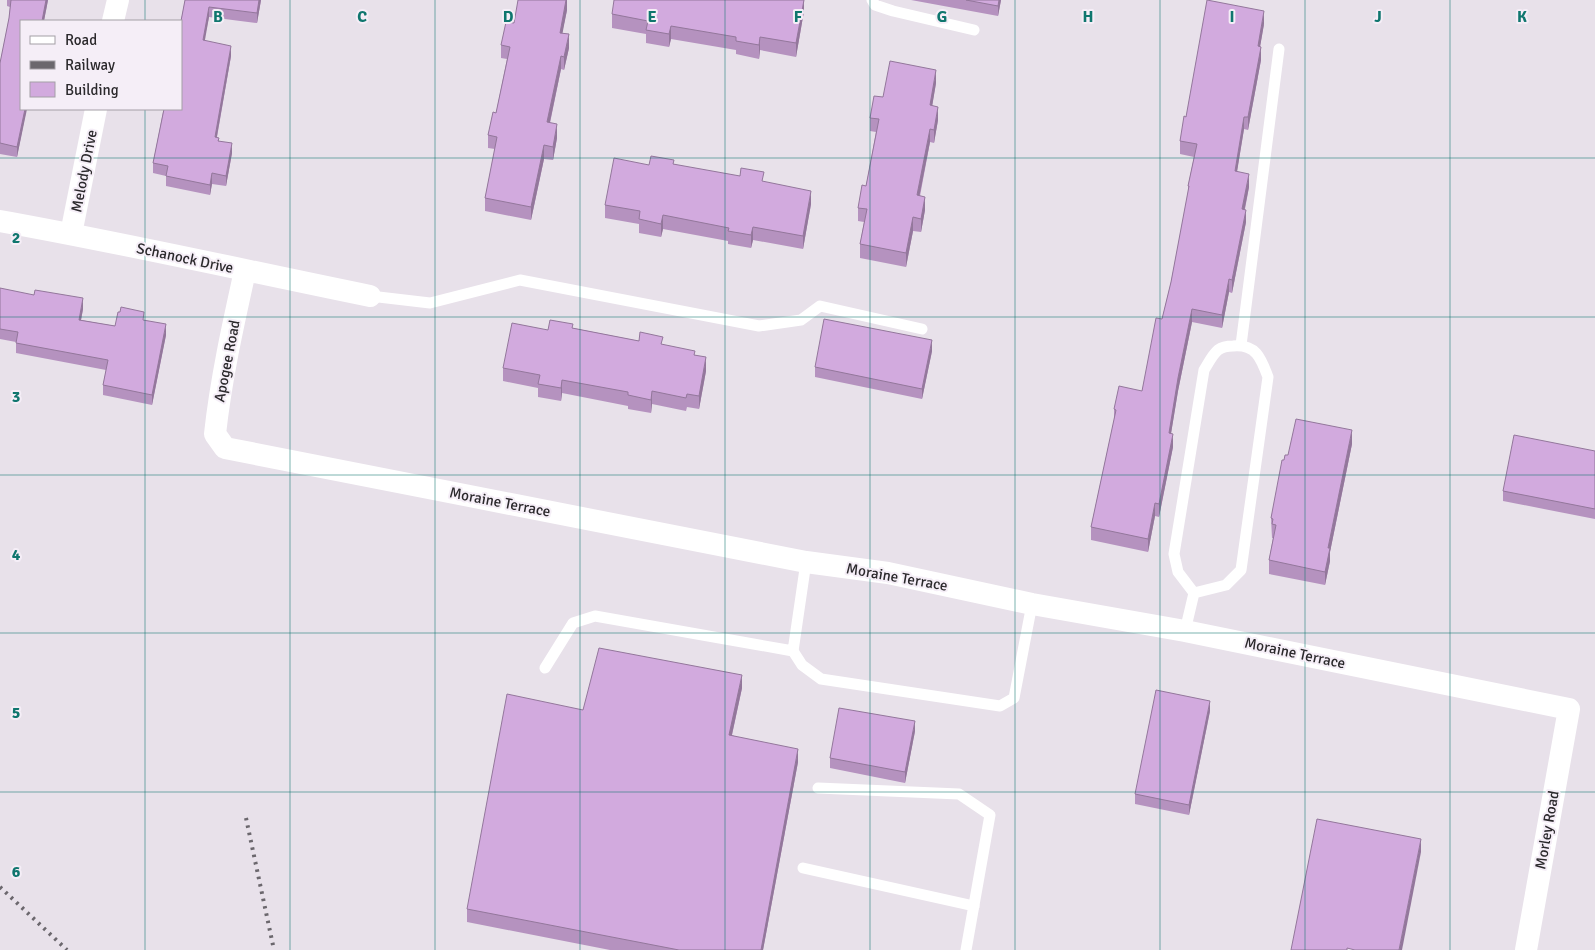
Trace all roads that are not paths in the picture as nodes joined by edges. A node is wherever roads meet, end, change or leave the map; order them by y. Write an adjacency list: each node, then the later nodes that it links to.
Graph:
1 (118, 0): 3 (street)
2 (872, 0): 4 (lane)
3 (114, 20)
4 (974, 30)
5 (1279, 49): 12 (lane)
6 (96, 110): 8 (street, Melody Drive)
7 (0, 221): 8 (street, Schanock Drive)
8 (71, 234): 9 (street, Schanock Drive)
9 (245, 271): 10 (street, Schanock Drive); 13 (street, Apogee Road)
10 (370, 296): 11 (lane)
11 (922, 329)
12 (1241, 345): 15 (lane); 15 (lane)
13 (225, 448): 14 (street, Moraine Terrace)
14 (806, 562): 16 (street, Moraine Terrace); 18 (lane)
15 (1194, 593): 17 (lane)
16 (1032, 604): 17 (street, Moraine Terrace); 18 (lane)
17 (1185, 631): 20 (street, Moraine Terrace)
18 (793, 651): 19 (lane)
19 (545, 668)
20 (1569, 709): 25 (street, Morley Road)
21 (818, 788): 23 (lane)
22 (803, 868): 23 (lane)
23 (974, 906): 24 (lane)
24 (966, 950)
25 (1526, 950)

